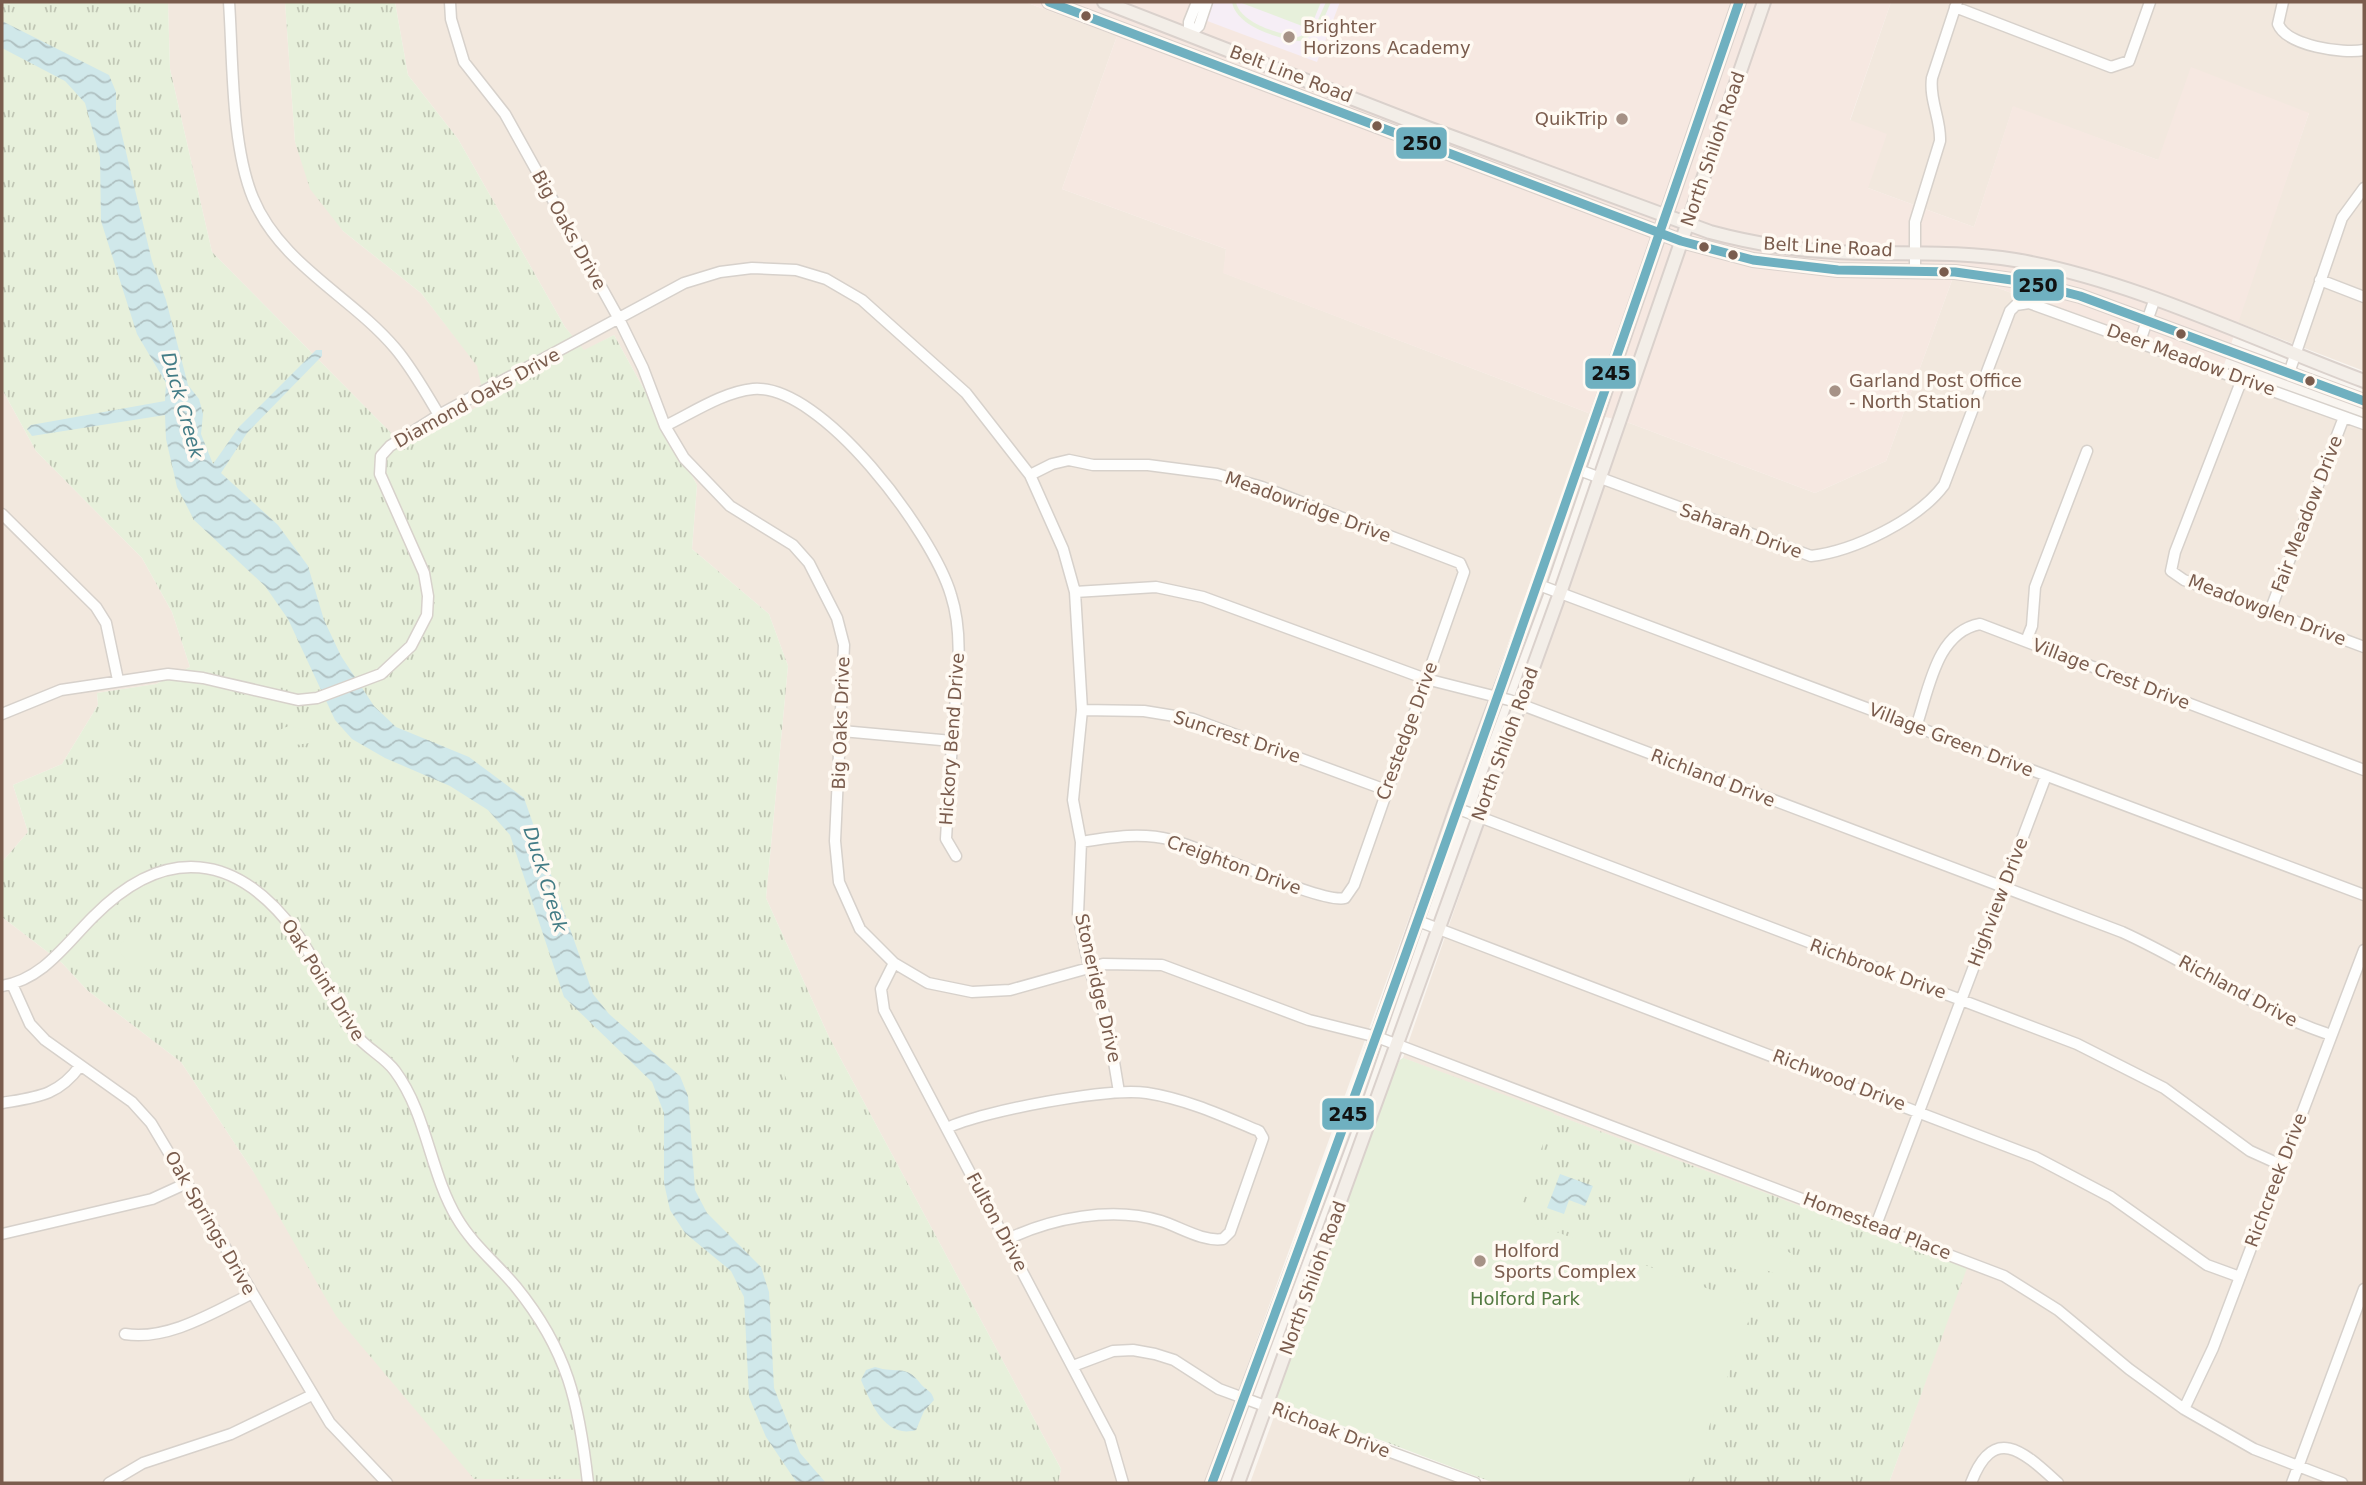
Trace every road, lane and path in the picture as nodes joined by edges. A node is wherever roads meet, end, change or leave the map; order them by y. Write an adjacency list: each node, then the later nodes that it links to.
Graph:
1 (229, 2): 36 (street)
2 (450, 2): 28 (street, Big Oaks Drive)
3 (1049, 2): 13 (main road, Belt Line Road)
4 (1104, 2): 12 (main road, Belt Line Road)
5 (1197, 2): 12 (street)
6 (1206, 2): 12 (street)
7 (1739, 2): 18 (main road, North Shiloh Road)
8 (1763, 2): 19 (main road, North Shiloh Road)
9 (2150, 2): 11 (street)
10 (2282, 4): 14 (street)
11 (1956, 5): 22 (street)
12 (1189, 34): 13 (main road); 15 (main road, Belt Line Road)
13 (1174, 50): 16 (main road, Belt Line Road)
14 (2364, 50)
15 (1428, 128): 16 (main road); 18 (main road, Belt Line Road)
16 (1425, 146): 20 (main road, Belt Line Road)
17 (2364, 188): 24 (street)
18 (1666, 218): 19 (main road, Belt Line Road); 20 (main road, North Shiloh Road)
19 (1687, 225): 21 (main road, North Shiloh Road); 22 (main road, Belt Line Road)
20 (1661, 234): 21 (main road, Belt Line Road); 41 (main road, North Shiloh Road)
21 (1681, 241): 23 (main road, Belt Line Road); 43 (main road, North Shiloh Road)
22 (1915, 251): 23 (street); 26 (main road, Belt Line Road)
23 (1915, 271): 29 (main road, Belt Line Road)
24 (2320, 280): 25 (street); 31 (street)
25 (2364, 297)
26 (2154, 301): 29 (street); 31 (main road, Belt Line Road)
27 (2016, 304): 30 (street, Deer Meadow Drive); 43 (street, Saharah Drive)
28 (619, 319): 36 (street, Diamond Oaks Drive); 39 (street, Big Oaks Drive); 42 (street, Stoneridge Drive)
29 (2147, 320): 30 (street); 32 (main road, Belt Line Road)
30 (2140, 341): 33 (street, Deer Meadow Drive)
31 (2295, 355): 32 (street); 34 (main road, Belt Line Road)
32 (2289, 373): 35 (main road, Belt Line Road)
33 (2242, 379): 37 (street, Deer Meadow Drive); 49 (street, Meadowglen Drive)
34 (2364, 381)
35 (2364, 401)
36 (439, 415): 52 (street, Diamond Oaks Drive)
37 (2344, 417): 38 (street, Deer Meadow Drive); 49 (street, Fair Meadow Drive)
38 (2364, 424)
39 (665, 426): 59 (street, Big Oaks Drive); 60 (street, Hickory Bend Drive)
40 (2087, 451): 50 (street)
41 (1578, 470): 43 (street, Saharah Drive); 46 (main road, North Shiloh Road)
42 (1030, 475): 45 (street, Meadowridge Drive); 47 (street, Stoneridge Drive)
43 (1599, 478): 48 (main road, North Shiloh Road)
44 (2, 514): 52 (street)
45 (1460, 563): 53 (street, Crestedge Drive)
46 (1539, 585): 48 (street, Village Green Drive); 54 (main road, North Shiloh Road)
47 (1075, 592): 53 (street, Richland Drive); 56 (street, Stoneridge Drive)
48 (1560, 593): 55 (main road, North Shiloh Road); 58 (street, Village Green Drive)
49 (2270, 611): 51 (street, Meadowglen Drive)
50 (2026, 641): 58 (street, Village Crest Drive); 61 (street, Village Crest Drive)
51 (2364, 647)
52 (118, 680): 57 (street, Diamond Oaks Drive)
53 (1426, 680): 54 (street, Richland Drive); 63 (street, Crestedge Drive)
54 (1496, 696): 55 (street, Richland Drive); 64 (main road, North Shiloh Road)
55 (1519, 705): 65 (main road, North Shiloh Road); 68 (street, Richland Drive)
56 (1082, 710): 63 (street, Suncrest Drive); 66 (street, Stoneridge Drive)
57 (2, 714)
58 (1916, 727): 62 (street, Village Green Drive)
59 (842, 731): 60 (street); 74 (street, Big Oaks Drive)
60 (952, 741): 67 (street, Hickory Bend Drive)
61 (2364, 770)
62 (2046, 776): 68 (street, Highview Drive); 69 (street, Village Green Drive)
63 (1386, 790): 70 (street, Crestedge Drive)
64 (1456, 808): 65 (street, Richbrook Drive); 71 (main road, North Shiloh Road)
65 (1479, 817): 72 (main road, North Shiloh Road); 77 (street, Richbrook Drive)
66 (1081, 842): 70 (street, Creighton Drive); 75 (street, Stoneridge Drive)
67 (956, 856)
68 (2004, 887): 77 (street, Highview Drive); 78 (street, Richland Drive)
69 (2364, 895)
70 (1345, 898)
71 (1418, 921): 72 (street, Richwood Drive); 79 (main road, North Shiloh Road)
72 (1440, 929): 80 (main road, North Shiloh Road); 84 (street, Richwood Drive)
73 (2364, 950): 78 (street, Richcreek Drive)
74 (894, 963): 75 (street, Big Oaks Drive); 85 (street, Fulton Drive)
75 (1089, 967): 79 (street, Big Oaks Drive); 82 (street, Stoneridge Drive)
76 (7, 986): 81 (street, Oak Springs Drive); 105 (street, Oak Point Drive)
77 (1961, 1000): 84 (street, Highview Drive); 86 (street, Richbrook Drive)
78 (2331, 1035): 86 (street, Richcreek Drive)
79 (1377, 1037): 80 (street, Homestead Place); 90 (main road, North Shiloh Road)
80 (1398, 1045): 88 (street, Homestead Place); 92 (main road, North Shiloh Road)
81 (80, 1066): 83 (street); 87 (street, Oak Springs Drive)
82 (1119, 1092): 85 (street); 91 (street)
83 (2, 1103)
84 (1919, 1110): 88 (street, Highview Drive); 93 (street, Richwood Drive)
85 (947, 1128): 91 (street, Fulton Drive)
86 (2281, 1165): 93 (street, Richcreek Drive)
87 (187, 1183): 89 (street); 95 (street, Oak Springs Drive)
88 (1876, 1225): 101 (street, Homestead Place)
89 (2, 1234)
90 (1303, 1238): 92 (main road); 99 (main road, North Shiloh Road)
91 (1006, 1240): 97 (street, Fulton Drive)
92 (1325, 1246): 100 (main road, North Shiloh Road)
93 (2240, 1277): 101 (street, Richcreek Drive)
94 (2364, 1289): 102 (street)
95 (251, 1294): 96 (street); 98 (street, Oak Springs Drive)
96 (125, 1334)
97 (1073, 1366): 99 (street, Richoak Drive); 106 (street, Fulton Drive)
98 (312, 1395): 103 (street); 104 (street, Oak Springs Drive)
99 (1244, 1397): 100 (street, Richoak Drive); 107 (main road, North Shiloh Road)
100 (1266, 1405): 108 (main road, North Shiloh Road); 109 (street, Richoak Drive)
101 (2184, 1409): 102 (street, Homestead Place)
102 (2298, 1467): 112 (street); 113 (street, Homestead Place)
103 (109, 1483)
104 (387, 1483)
105 (589, 1483)
106 (1122, 1483)
107 (1212, 1483)
108 (1238, 1483)
109 (1475, 1483)
110 (1971, 1483): 111 (street)
111 (2057, 1483)
112 (2292, 1483)
113 (2342, 1483)

